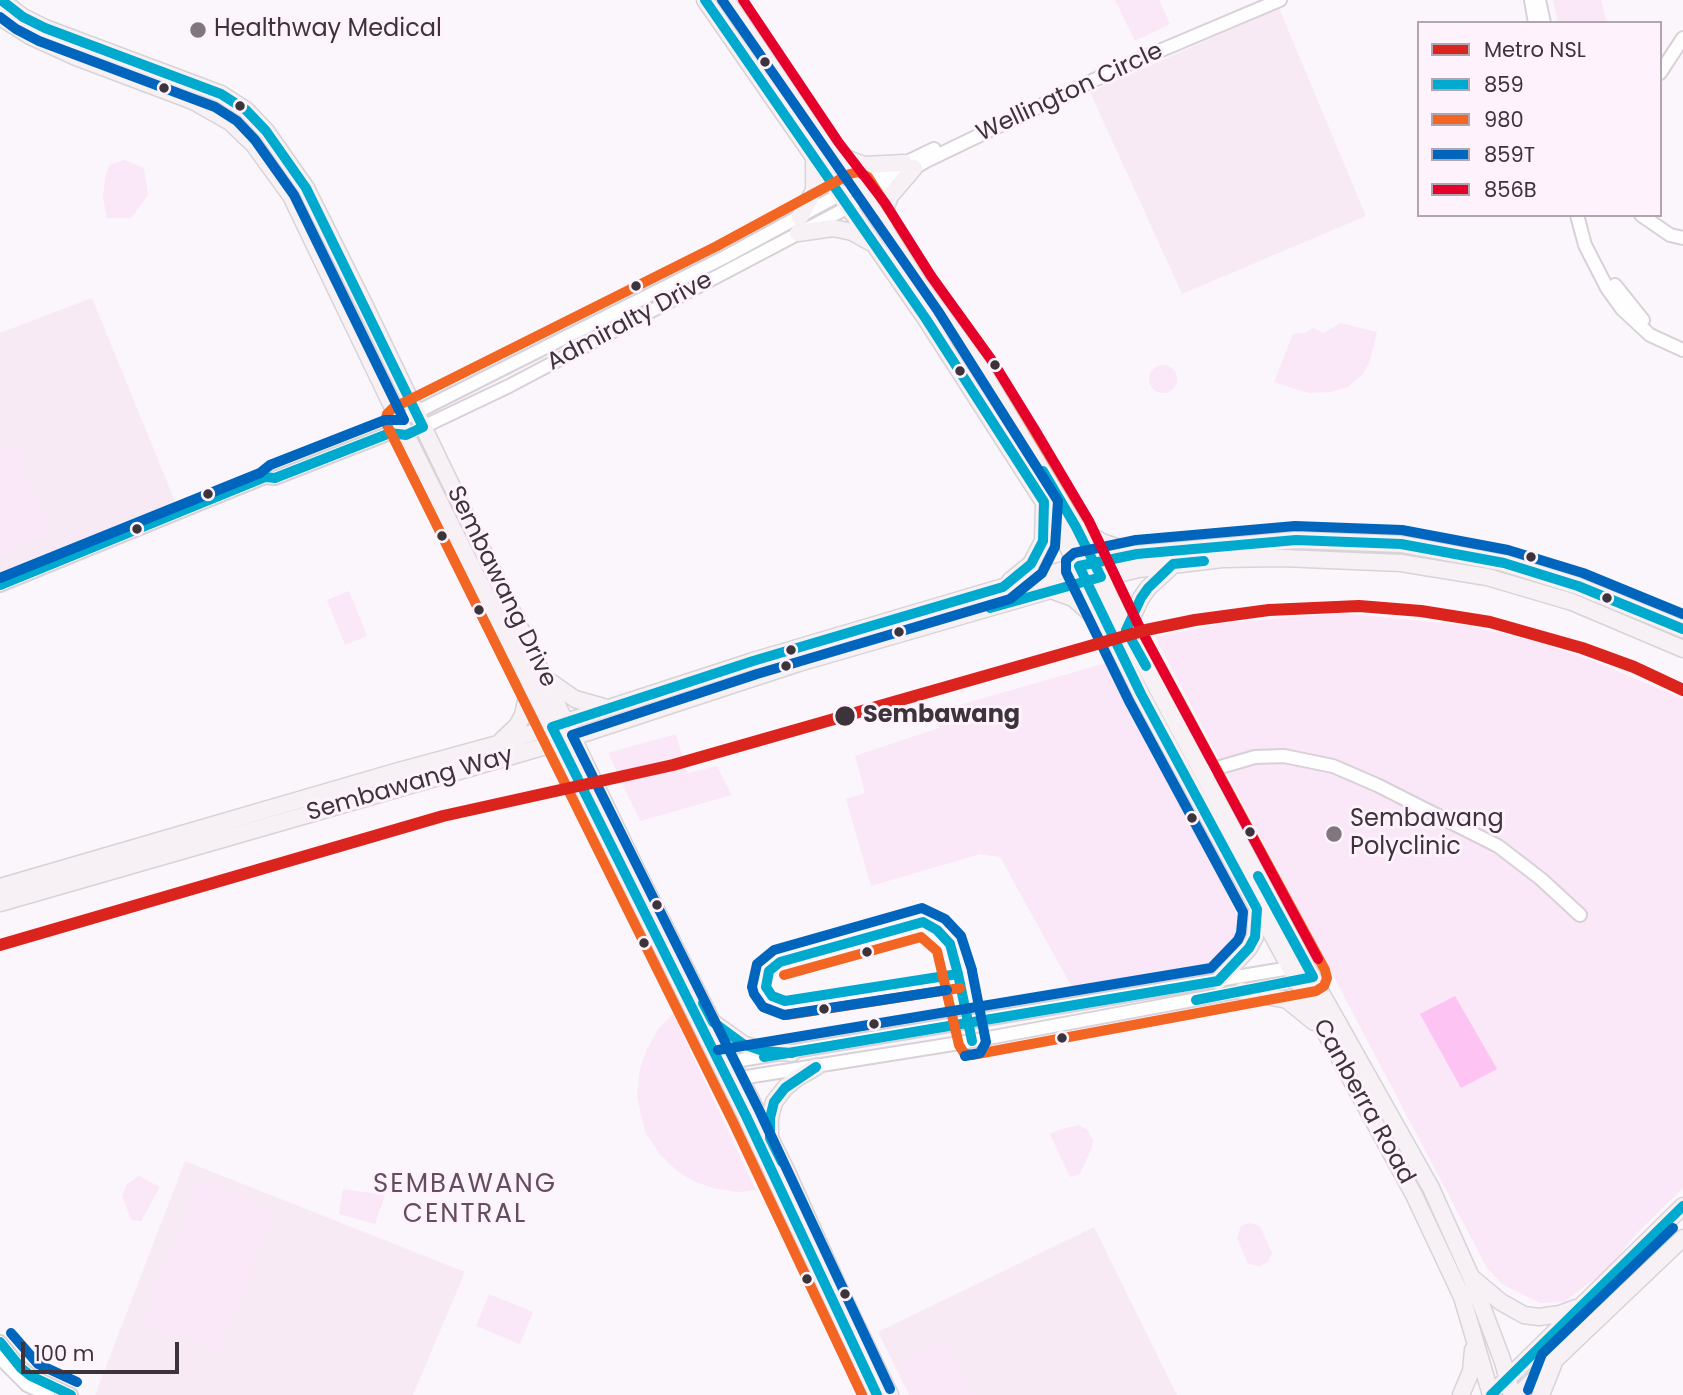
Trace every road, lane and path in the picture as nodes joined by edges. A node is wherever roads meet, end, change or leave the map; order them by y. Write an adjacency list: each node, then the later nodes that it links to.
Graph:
1 (1, 0): 26 (main road, Sembawang Drive)
2 (705, 0): 13 (main road, Canberra Road)
3 (726, 0): 13 (main road, Canberra Road)
4 (1263, 0): 14 (street, Wellington Circle)
5 (1280, 0): 14 (street, Wellington Circle)
6 (1531, 0): 9 (street)
7 (1539, 0): 10 (street)
8 (0, 17): 28 (main road, Sembawang Drive)
9 (1535, 21)
10 (1544, 21)
11 (1683, 38): 12 (street)
12 (1662, 70)
13 (821, 154): 14 (main road); 15 (main road, Canberra Road); 16 (main road, Canberra Road); 20 (main road)
14 (909, 165): 15 (street, Wellington Circle); 21 (main road)
15 (860, 191): 16 (street, Admiralty Drive); 21 (main road, Canberra Road)
16 (843, 201): 20 (street, Admiralty Drive); 23 (main road, Canberra Road)
17 (1578, 217): 25 (street)
18 (1585, 217): 24 (street)
19 (1644, 217): 22 (street)
20 (799, 225): 23 (main road); 26 (street, Admiralty Drive); 27 (street, Admiralty Drive)
21 (885, 231): 31 (main road, Canberra Road)
22 (1683, 239)
23 (872, 244): 30 (main road, Canberra Road)
24 (1683, 342)
25 (1683, 350)
26 (415, 412): 27 (main road, Sembawang Drive); 28 (street, Admiralty Drive)
27 (423, 428): 28 (street, Admiralty Drive); 43 (main road, Sembawang Drive)
28 (398, 430): 29 (street, Admiralty Drive); 43 (main road, Sembawang Drive)
29 (275, 478): 35 (street, Admiralty Drive); 38 (street, Admiralty Drive)
30 (1044, 502): 34 (main road, Canberra Road); 36 (main road)
31 (1076, 527): 32 (main road); 34 (main road, Canberra Road)
32 (1137, 554): 34 (main road); 39 (main road)
33 (1173, 565): 34 (main road); 41 (main road); 42 (main road)
34 (1089, 571): 36 (main road, Sembawang Way); 37 (main road, Sembawang Way); 40 (main road, Canberra Road); 41 (main road, Canberra Road)
35 (0, 585)
36 (1003, 587): 44 (main road, Sembawang Way)
37 (1051, 590): 40 (main road); 46 (main road, Sembawang Way)
38 (0, 593)
39 (1683, 629)
40 (1109, 630): 53 (main road, Canberra Road)
41 (1126, 630): 49 (main road, Canberra Road)
42 (1683, 649)
43 (537, 680): 44 (main road); 45 (main road, Sembawang Drive); 47 (main road)
44 (610, 709): 45 (main road, Sembawang Way)
45 (559, 724): 46 (main road, Sembawang Drive); 47 (main road, Sembawang Way)
46 (567, 739): 50 (main road, Sembawang Way); 59 (main road, Sembawang Drive); 62 (main road, Sembawang Drive)
47 (498, 744): 48 (main road, Sembawang Way)
48 (395, 772): 50 (main road); 51 (main road, Sembawang Way)
49 (1203, 772): 54 (street); 55 (main road, Canberra Road)
50 (422, 783): 52 (main road, Sembawang Way)
51 (0, 887)
52 (0, 903)
53 (1258, 909): 56 (main road, Canberra Road); 57 (main road)
54 (1580, 915)
55 (1310, 971): 56 (street); 60 (main road, Canberra Road)
56 (1293, 975): 57 (street); 58 (street); 60 (main road, Canberra Road)
57 (1219, 981): 61 (street)
58 (1242, 991): 60 (main road); 63 (street)
59 (713, 1022): 61 (main road); 62 (main road, Sembawang Drive)
60 (1331, 1034): 68 (main road, Canberra Road); 70 (main road, Canberra Road)
61 (792, 1053): 62 (street)
62 (726, 1063): 64 (main road, Sembawang Drive)
63 (816, 1067): 64 (street); 65 (main road)
64 (734, 1079): 65 (main road, Sembawang Drive); 78 (main road, Sembawang Drive)
65 (770, 1138): 79 (main road, Sembawang Drive)
66 (1683, 1206): 69 (main road)
67 (1681, 1243): 73 (main road)
68 (1471, 1277): 69 (main road); 74 (main road, Canberra Road)
69 (1584, 1305): 74 (main road)
70 (1473, 1337): 75 (main road, Canberra Road); 80 (main road)
71 (0, 1342): 77 (street)
72 (0, 1358): 76 (street)
73 (1553, 1363): 81 (main road); 82 (main road)
74 (1510, 1387): 75 (main road)
75 (1490, 1394)
76 (48, 1395)
77 (71, 1395)
78 (877, 1395)
79 (890, 1395)
80 (1461, 1395)
81 (1518, 1395)
82 (1541, 1395)

